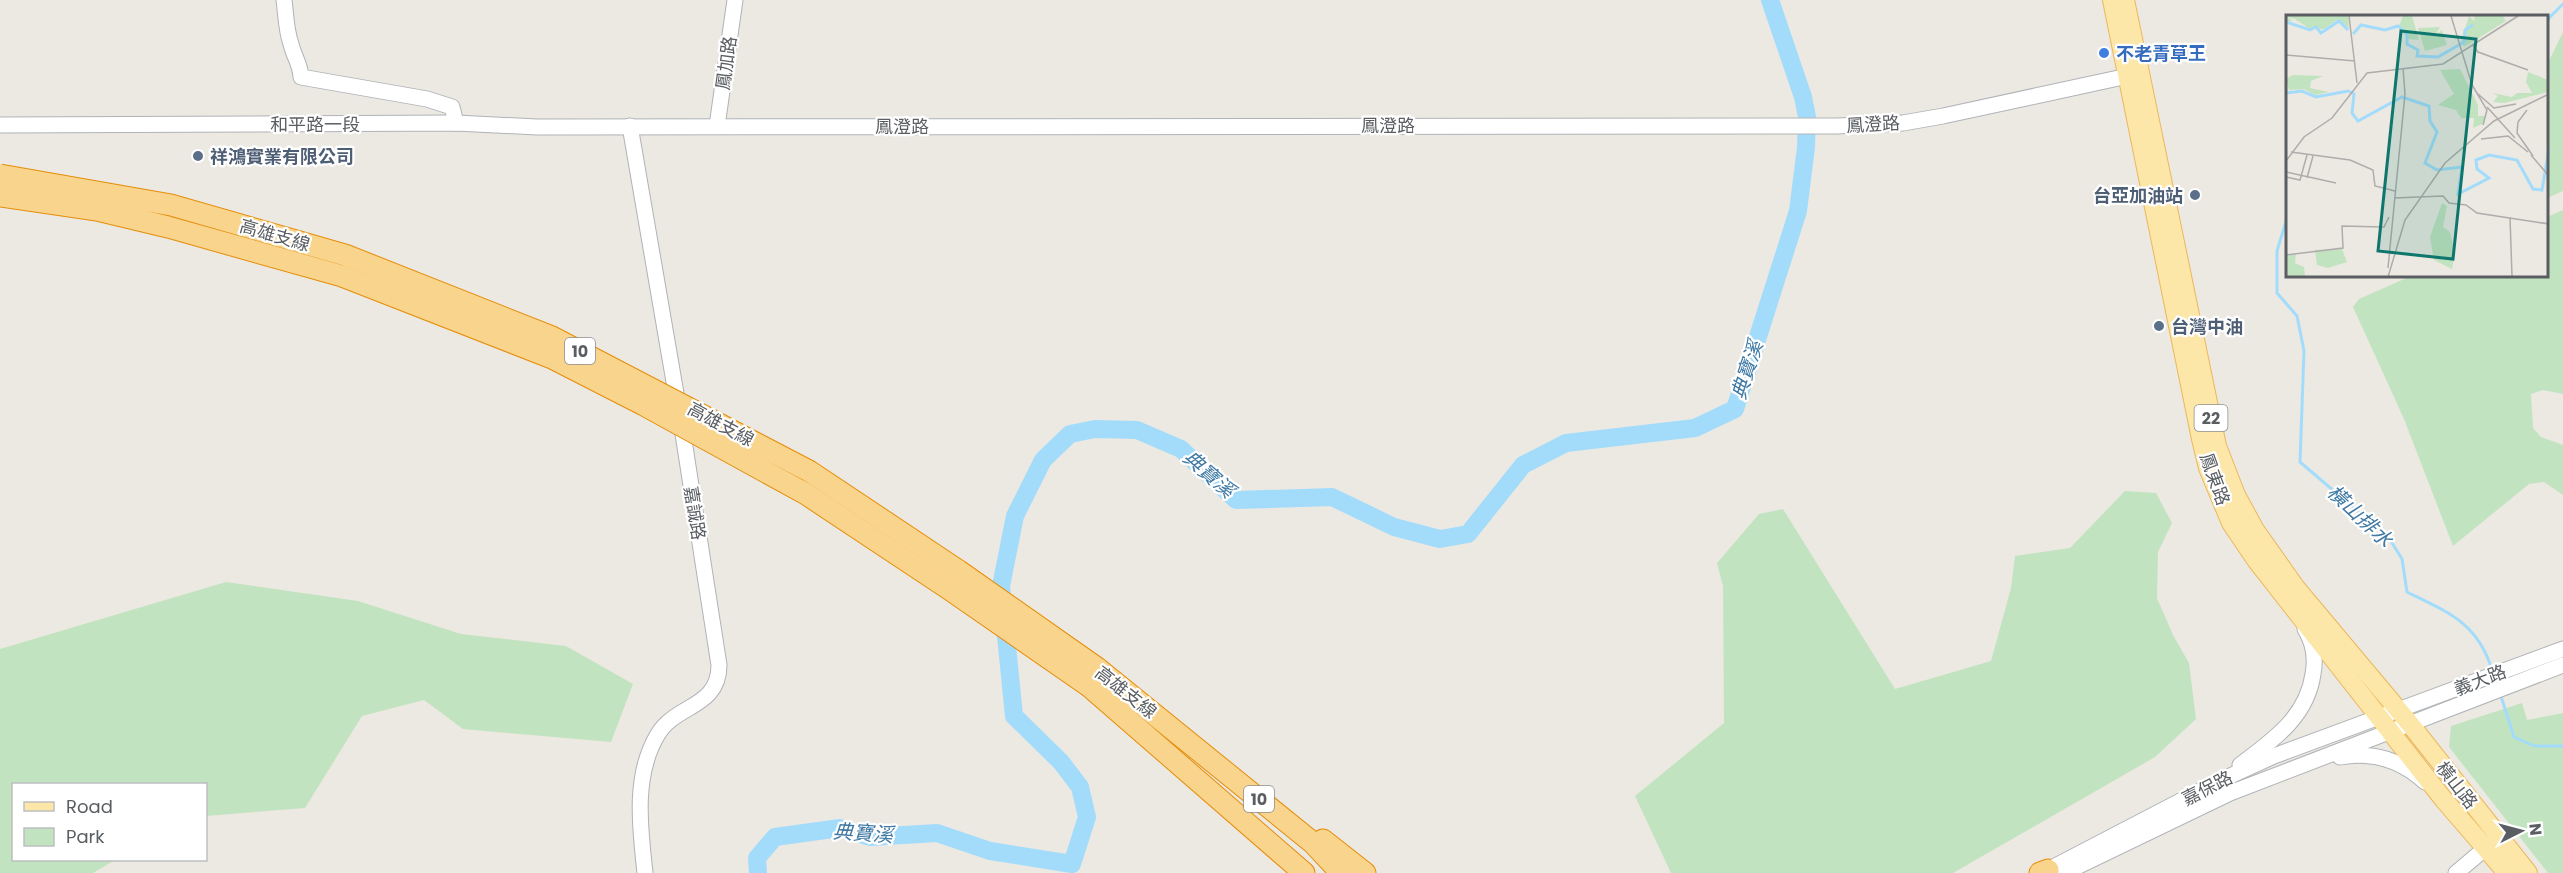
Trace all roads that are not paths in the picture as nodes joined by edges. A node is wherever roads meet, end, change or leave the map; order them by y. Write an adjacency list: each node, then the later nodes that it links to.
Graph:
1 (284, 0): 6 (street)
2 (735, 0): 9 (street, 鳳加路)
3 (2112, 0): 5 (main road, 鳳東路 / 22)
4 (2125, 0): 5 (main road, 鳳東路 / 22)
5 (2134, 75): 9 (street, 鳳澄路); 12 (main road, 鳳東路 / 22)
6 (456, 123): 7 (street, 和平路一段); 8 (street, 和平路一段)
7 (0, 125)
8 (630, 126): 9 (street, 鳳澄路); 26 (street, 嘉誠路)
9 (717, 126)
10 (0, 175): 16 (highway, 高雄支線 / 10, bridge)
11 (0, 196): 16 (highway, 高雄支線 / 10, bridge)
12 (2192, 362): 13 (main road, 鳳東路 / 22); 17 (main road, 鳳東路 / 22)
13 (2286, 602): 18 (main road, 鳳東路 / 22); 21 (street)
14 (2563, 649): 17 (street, 義大路)
15 (2563, 665): 17 (street, 義大路)
16 (1093, 677): 19 (highway, 高雄支線 / 10); 23 (highway, 高雄支線 / 10)
17 (2404, 718): 18 (street); 24 (main road, 橫山路 / 22)
18 (2385, 725): 20 (street, 嘉保路); 21 (street, 嘉保路); 22 (main road, 橫山路 / 22)
19 (1173, 729): 29 (highway, 高雄支線 / 10); 30 (highway)
20 (2302, 765): 22 (street); 25 (street, 嘉保路)
21 (2217, 782): 25 (street, 嘉保路)
22 (2444, 800): 24 (main road, 橫山路 / 22)
23 (1242, 818): 27 (highway); 28 (highway, 高雄支線 / 10)
24 (2492, 842): 31 (street); 32 (main road, 橫山路 / 22); 33 (main road, 橫山路 / 22)
25 (2048, 872)
26 (645, 873)
27 (1286, 873)
28 (1304, 873)
29 (1341, 873)
30 (1365, 873)
31 (2456, 873)
32 (2507, 873)
33 (2528, 873)

